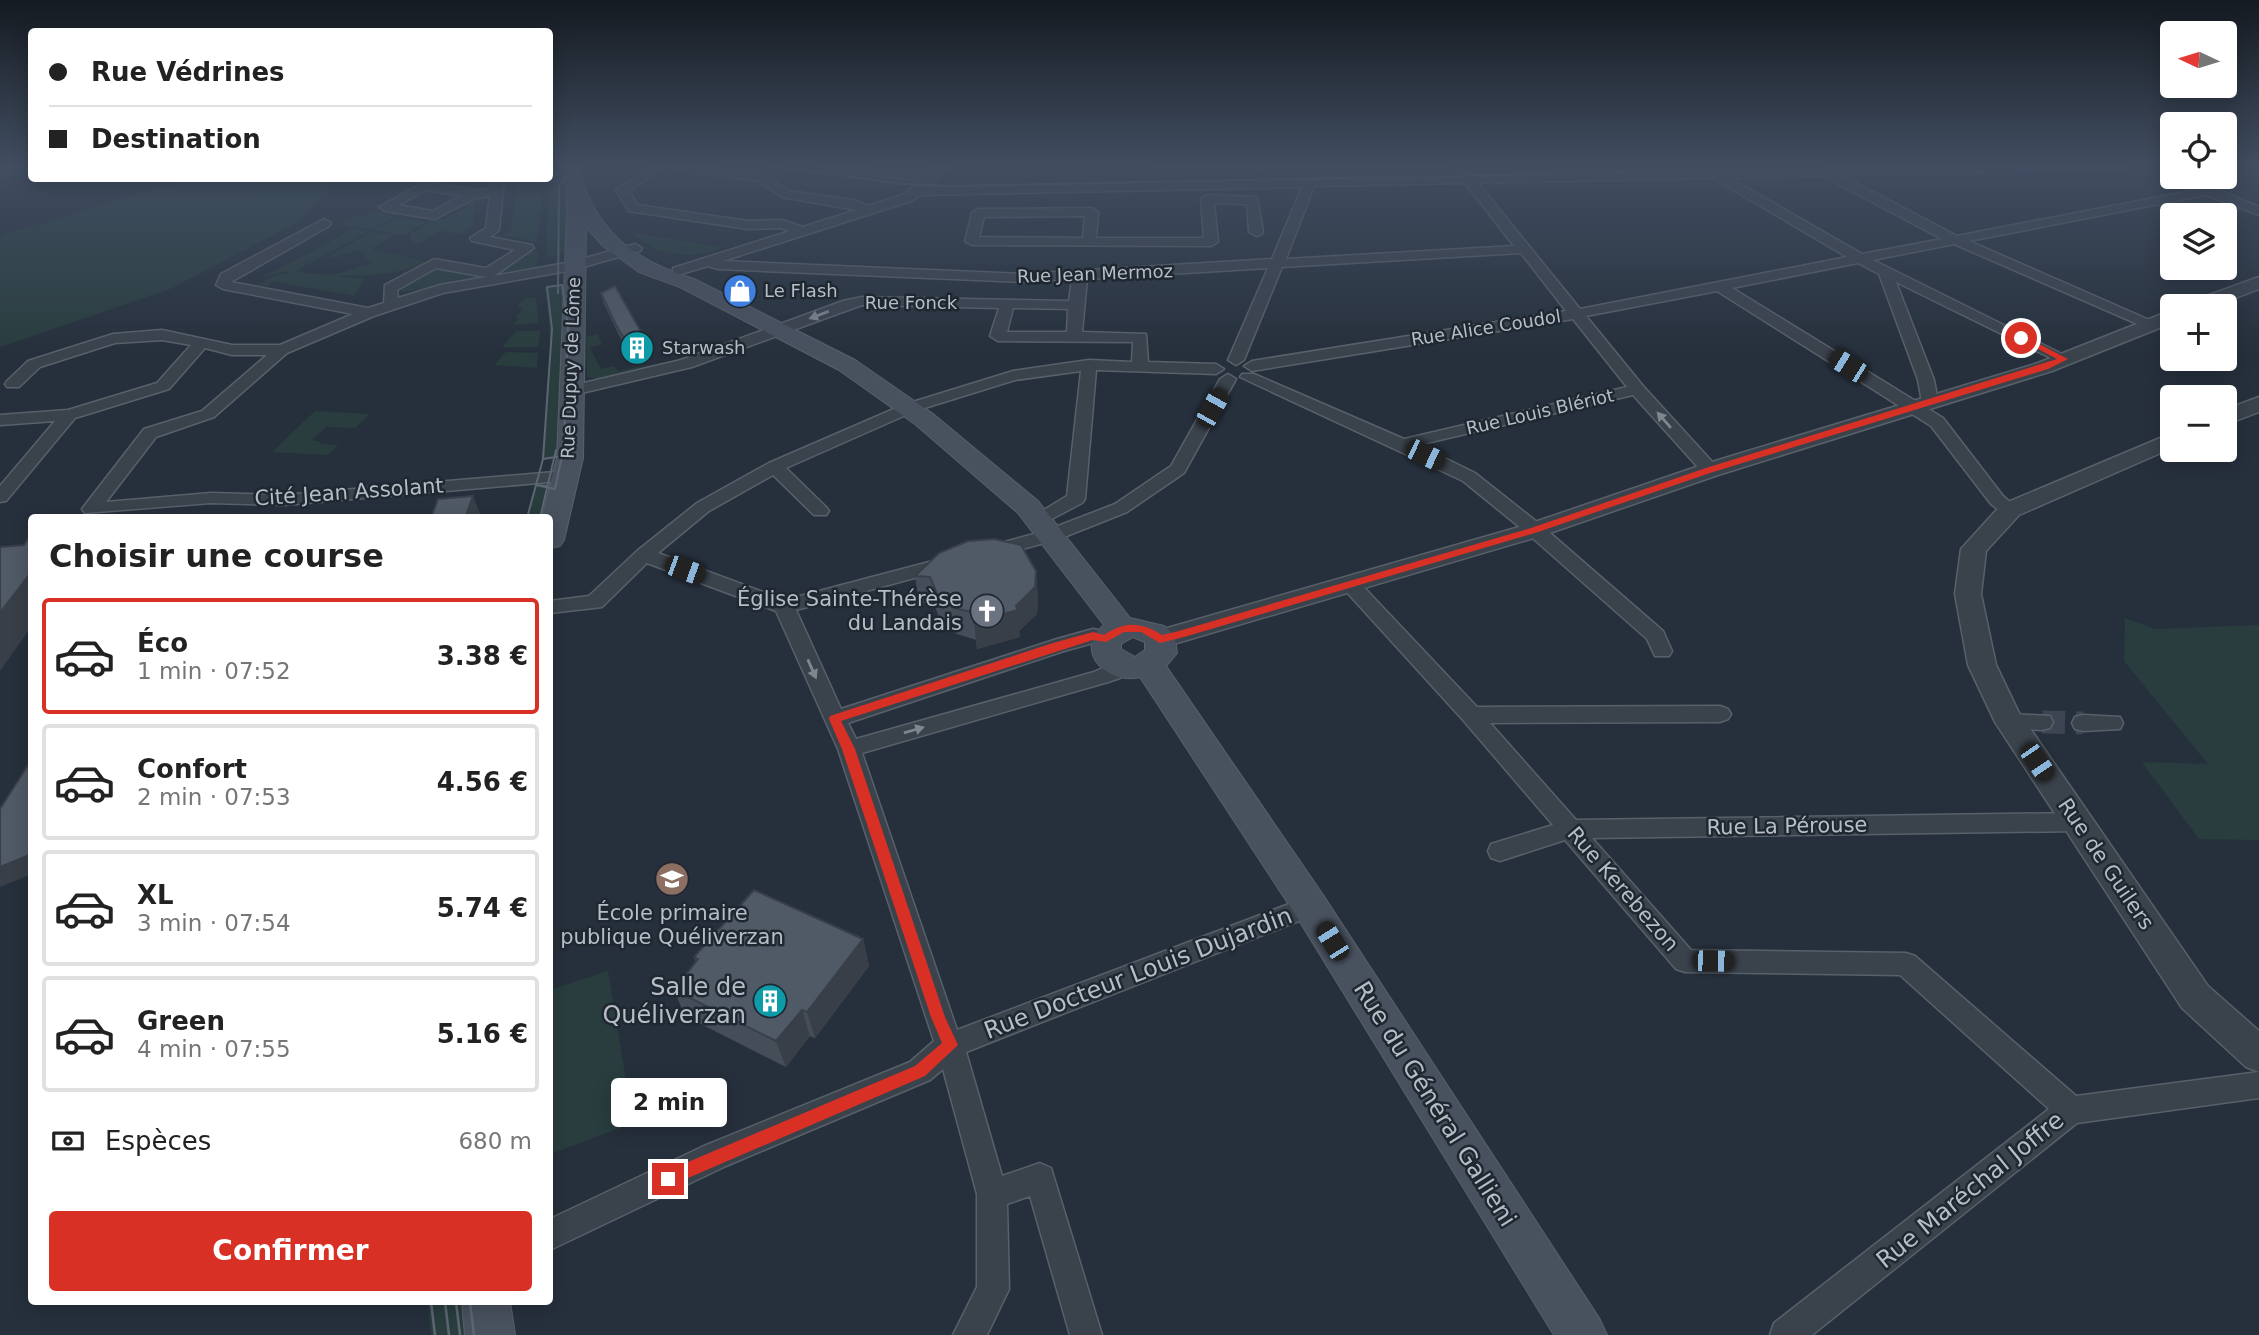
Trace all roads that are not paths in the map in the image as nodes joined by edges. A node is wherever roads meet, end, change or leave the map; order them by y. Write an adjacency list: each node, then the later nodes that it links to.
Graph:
1 (314, 228): 37 (street)
2 (492, 228): 36 (street)
3 (574, 228): 27 (main road, Rue Dupuy de Lôme)
4 (597, 228): 22 (main road, Rue du Général Gallieni)
5 (610, 228): 22 (main road, Rue du Général Gallieni)
6 (794, 228): 17 (street)
7 (816, 228): 17 (street)
8 (974, 228): 23 (street)
9 (1090, 228): 20 (street)
10 (1209, 228): 20 (street)
11 (1256, 228): 18 (street)
12 (1291, 228): 26 (street)
13 (1508, 228): 21 (street)
14 (1808, 228): 24 (street)
15 (1933, 228): 19 (street)
16 (2015, 228): 19 (street, Rue Alice Coudol)
17 (805, 232): 25 (street)
18 (1256, 232)
19 (1955, 240): 24 (street, Rue Alice Coudol); 40 (street)
20 (1089, 242): 23 (street)
21 (1524, 248): 26 (street, Rue Jean Mermoz); 38 (street)
22 (629, 250): 27 (street); 30 (main road, Rue du Général Gallieni)
23 (967, 258): 25 (street, Rue Jean Mermoz); 29 (street, Rue Jean Mermoz)
24 (1860, 259): 28 (street); 32 (street, Rue Alice Coudol)
25 (707, 261): 30 (street)
26 (1275, 264): 29 (street, Rue Jean Mermoz); 48 (street)
27 (573, 266): 36 (street); 52 (main road, Rue Dupuy de Lôme)
28 (1885, 271): 45 (street); 53 (street)
29 (1080, 276): 35 (street)
30 (682, 277): 41 (main road, Rue du Général Gallieni)
31 (2259, 283): 33 (street)
32 (1719, 286): 38 (street, Rue Alice Coudol); 53 (street)
33 (2229, 294)
34 (1007, 304): 35 (street, Rue Fonck); 41 (street, Rue Fonck, one-way to 41); 42 (street)
35 (1075, 304): 42 (street)
36 (391, 305): 37 (street)
37 (369, 313): 44 (street)
38 (1576, 313): 48 (street, Rue Alice Coudol); 51 (street)
39 (2160, 321): 40 (street)
40 (2149, 325): 45 (street)
41 (778, 331): 52 (street, Rue Fonck); 55 (main road, Rue du Général Gallieni)
42 (1074, 337): 47 (street)
43 (201, 343): 44 (street); 50 (street); 57 (street)
44 (282, 351): 63 (street, Cité Jean Assolant)
45 (2064, 359): 53 (street)
46 (1089, 365): 47 (street, Rue Alice Coudol); 55 (street, Rue Alice Coudol); 67 (street)
47 (1140, 365): 49 (street, Rue Alice Coudol)
48 (1245, 368): 49 (street, Rue Alice Coudol); 59 (street)
49 (1222, 374): 67 (street)
50 (13, 384)
51 (1637, 389): 59 (street, Rue Louis Blériot); 62 (street, one-way to 51)
52 (573, 390): 63 (main road, Rue Dupuy de Lôme)
53 (1921, 404): 62 (street); 65 (street)
54 (2259, 404): 56 (street)
55 (909, 408): 61 (street, Rue Alice Coudol); 67 (main road, Rue du Général Gallieni)
56 (2237, 413)
57 (69, 415): 58 (street); 64 (street)
58 (0, 420)
59 (1402, 444): 69 (street)
60 (2160, 445): 65 (street, Rue de Guilers)
61 (775, 467): 66 (street); 70 (street, Rue Alice Coudol)
62 (1710, 470): 69 (street)
63 (567, 476): 68 (main road, Rue Dupuy de Lôme)
64 (3, 491)
65 (2010, 510): 80 (street, Rue de Guilers)
66 (820, 511)
67 (1045, 527): 73 (street); 74 (main road, Rue du Général Gallieni)
68 (553, 529)
69 (1535, 530): 71 (street); 75 (street)
70 (644, 555): 72 (street, Rue Alice Coudol); 73 (street)
71 (1350, 584): 76 (street); 78 (street, Rue Kerebezon)
72 (553, 607)
73 (784, 607): 79 (street, one-way to 79)
74 (1114, 634): 76 (main road); 76 (main road, Rue du Général Gallieni); 79 (street)
75 (1662, 651)
76 (1143, 656): 84 (street, one-way to 76); 88 (main road, Rue du Général Gallieni)
77 (1720, 713): 78 (street)
78 (1471, 715): 86 (street, Rue Kerebezon)
79 (835, 719): 84 (street)
80 (2010, 722): 81 (street); 85 (street, Rue de Guilers)
81 (2042, 722)
82 (2083, 723): 83 (street)
83 (2112, 723)
84 (849, 749): 89 (street)
85 (2077, 822): 86 (street, Rue La Pérouse); 90 (street, Rue de Guilers)
86 (1569, 829): 87 (street, Rue La Pérouse); 92 (street, Rue Kerebezon)
87 (1500, 851)
88 (1310, 906): 89 (street, Rue Docteur Louis Dujardin); 99 (main road, Rue du Général Gallieni)
89 (950, 1045): 93 (street); 94 (street, Rue Docteur Louis Dujardin)
90 (2259, 1055)
91 (2259, 1085): 92 (street, Rue Maréchal Joffre)
92 (2071, 1110): 100 (street, Rue Maréchal Joffre)
93 (992, 1194): 97 (street); 98 (street)
94 (553, 1233)
95 (486, 1305): 96 (main road)
96 (490, 1335)
97 (969, 1335)
98 (1086, 1335)
99 (1582, 1335)
100 (1786, 1335)

